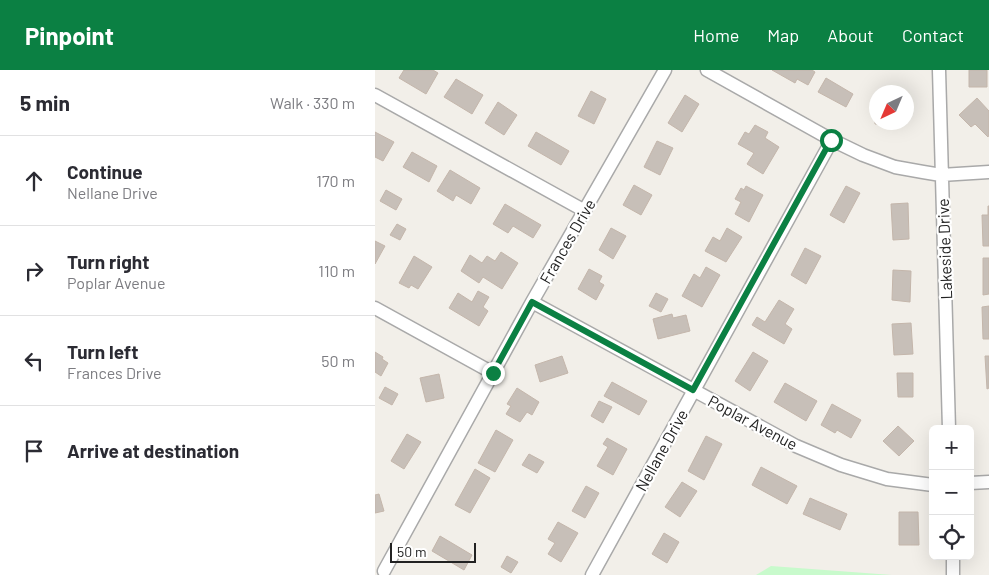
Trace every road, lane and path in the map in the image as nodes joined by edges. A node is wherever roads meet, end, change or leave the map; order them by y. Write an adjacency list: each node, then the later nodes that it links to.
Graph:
1 (665, 70): 8 (street, Frances Drive)
2 (707, 70): 5 (street)
3 (939, 70): 7 (street, Lakeside Drive)
4 (375, 96): 8 (street)
5 (831, 140): 7 (street); 12 (street, Nellane Drive)
6 (989, 172): 7 (street)
7 (941, 175): 13 (street, Lakeside Drive)
8 (585, 210): 9 (street, Frances Drive)
9 (532, 302): 11 (street, Frances Drive); 12 (street, Poplar Avenue)
10 (375, 308): 11 (street)
11 (493, 373): 18 (street, Frances Drive)
12 (693, 390): 16 (street, Poplar Avenue); 19 (street, Nellane Drive)
13 (949, 425)
14 (989, 482): 15 (street)
15 (974, 483)
16 (929, 485)
17 (953, 560): 20 (street)
18 (383, 571)
19 (592, 575)
20 (953, 575)

